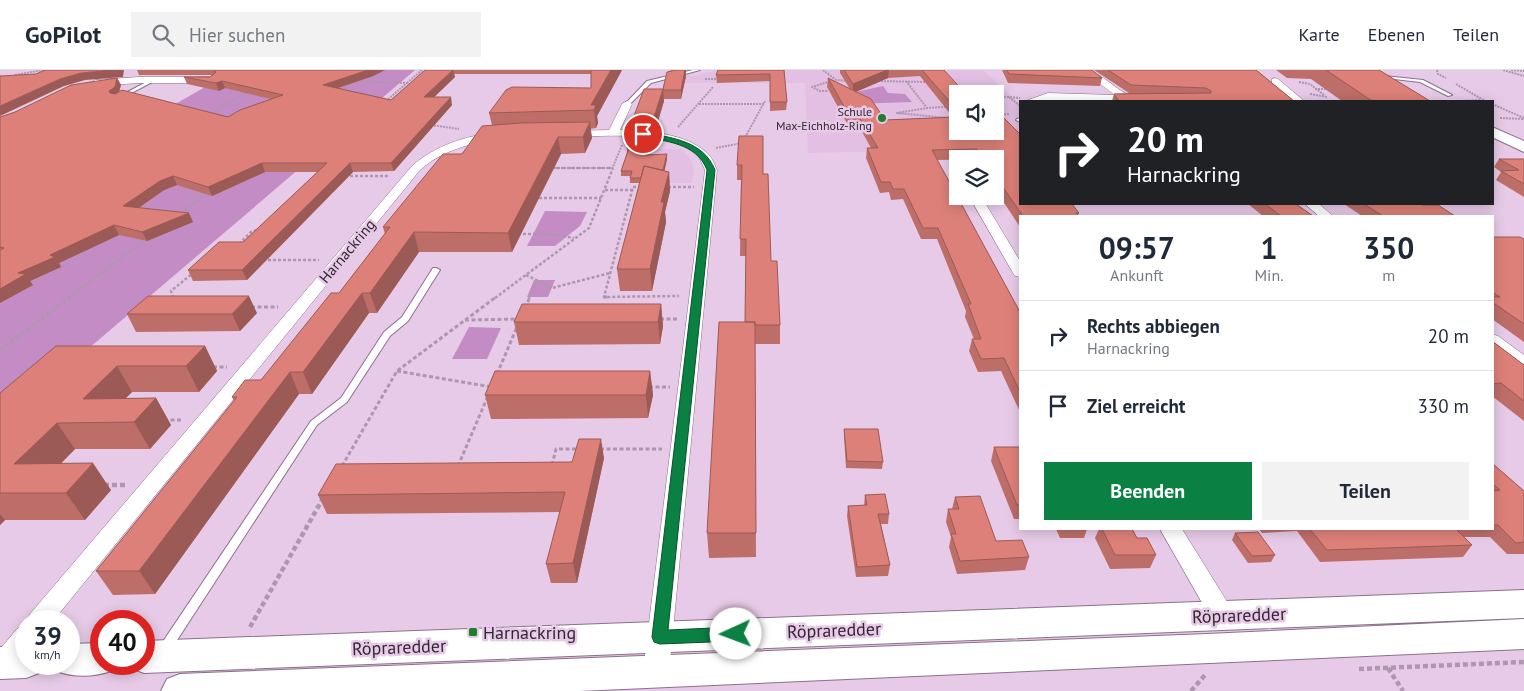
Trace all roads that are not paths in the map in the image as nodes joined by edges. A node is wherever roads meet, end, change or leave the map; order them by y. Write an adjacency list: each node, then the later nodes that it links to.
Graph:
1 (698, 70): 3 (lane)
2 (1086, 70): 11 (street)
3 (685, 73): 16 (lane)
4 (1368, 74): 9 (street); 10 (lane)
5 (154, 80): 6 (street); 8 (street); 12 (lane)
6 (212, 80)
7 (1275, 81): 15 (street)
8 (85, 85)
9 (1410, 92)
10 (1450, 96)
11 (1126, 98): 13 (street); 14 (street)
12 (116, 99)
13 (1035, 100)
14 (1154, 100)
15 (1298, 100)
16 (627, 104): 17 (street)
17 (618, 124): 20 (street); 36 (street)
18 (1494, 132): 21 (street)
19 (506, 134): 31 (street, Harnackring)
20 (555, 134)
21 (1524, 147)
22 (980, 205): 26 (street)
23 (1311, 205): 24 (street)
24 (1326, 215)
25 (436, 270): 35 (lane)
26 (1019, 271)
27 (1494, 340): 28 (street)
28 (1524, 362)
29 (1172, 530): 32 (street)
30 (1524, 604): 32 (street, Röpraredder)
31 (48, 610)
32 (1222, 615): 36 (street, Röpraredder)
33 (1524, 634): 36 (street, Röpraredder)
34 (15, 653): 38 (street)
35 (155, 653)
36 (658, 654): 37 (street, Röpraredder); 39 (street, Röpraredder)
37 (155, 657)
38 (8, 664)
39 (568, 683): 40 (street, Röpraredder)
40 (180, 691)

